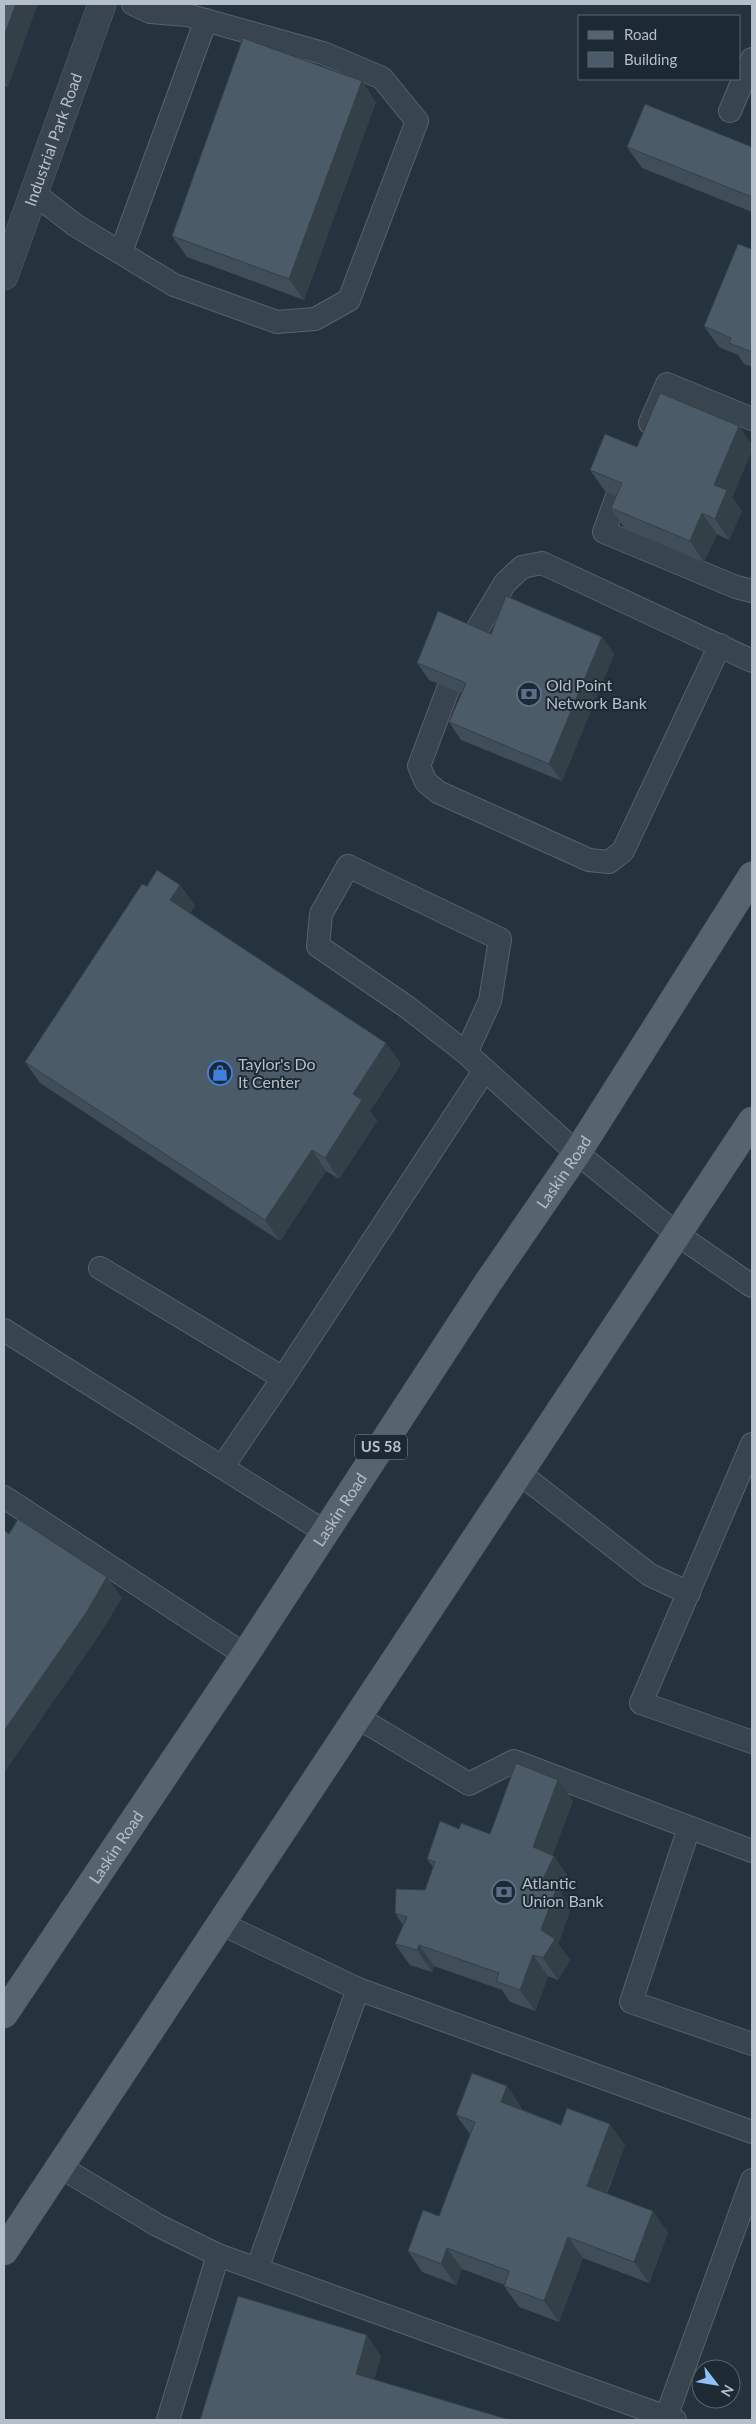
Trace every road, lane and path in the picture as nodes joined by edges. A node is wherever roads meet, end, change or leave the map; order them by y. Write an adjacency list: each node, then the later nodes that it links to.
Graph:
1 (102, 4): 6 (street, Industrial Park Road)
2 (132, 4): 3 (lane)
3 (206, 20): 7 (lane); 7 (lane)
4 (752, 59): 5 (lane)
5 (730, 111)
6 (35, 194): 7 (lane); 8 (street, Industrial Park Road)
7 (121, 252)
8 (4, 276)
9 (752, 419): 10 (lane)
10 (641, 444)
11 (617, 496): 12 (lane)
12 (752, 591)
13 (472, 638): 14 (lane)
14 (720, 645): 15 (lane); 16 (lane)
15 (752, 662)
16 (448, 688)
17 (752, 876): 21 (main road, Laskin Road / US 58)
18 (466, 1053): 18 (lane); 19 (lane)
19 (484, 1071): 21 (lane); 26 (lane)
20 (752, 1120): 22 (main road)
21 (577, 1153): 22 (lane); 31 (main road, Laskin Road / US 58)
22 (678, 1235): 24 (lane); 29 (main road)
23 (100, 1268): 26 (lane)
24 (752, 1286)
25 (4, 1330): 28 (lane)
26 (283, 1378): 28 (lane)
27 (752, 1444): 32 (lane)
28 (223, 1466): 31 (lane)
29 (518, 1472): 32 (lane); 34 (main road)
30 (4, 1497): 33 (lane)
31 (325, 1532): 33 (main road, Laskin Road / US 58)
32 (688, 1593): 35 (lane)
33 (245, 1655): 40 (main road, Laskin Road / US 58)
34 (357, 1716): 36 (lane); 38 (main road)
35 (752, 1742)
36 (689, 1828): 37 (lane); 41 (lane)
37 (752, 1851)
38 (220, 1923): 39 (lane); 43 (main road)
39 (358, 1989): 42 (lane); 47 (lane)
40 (4, 2014)
41 (752, 2044)
42 (752, 2132)
43 (59, 2166): 45 (main road); 46 (lane)
44 (752, 2180): 48 (lane)
45 (4, 2251)
46 (218, 2255): 47 (lane); 49 (lane)
47 (257, 2269): 48 (lane)
48 (669, 2419)
49 (168, 2420)

